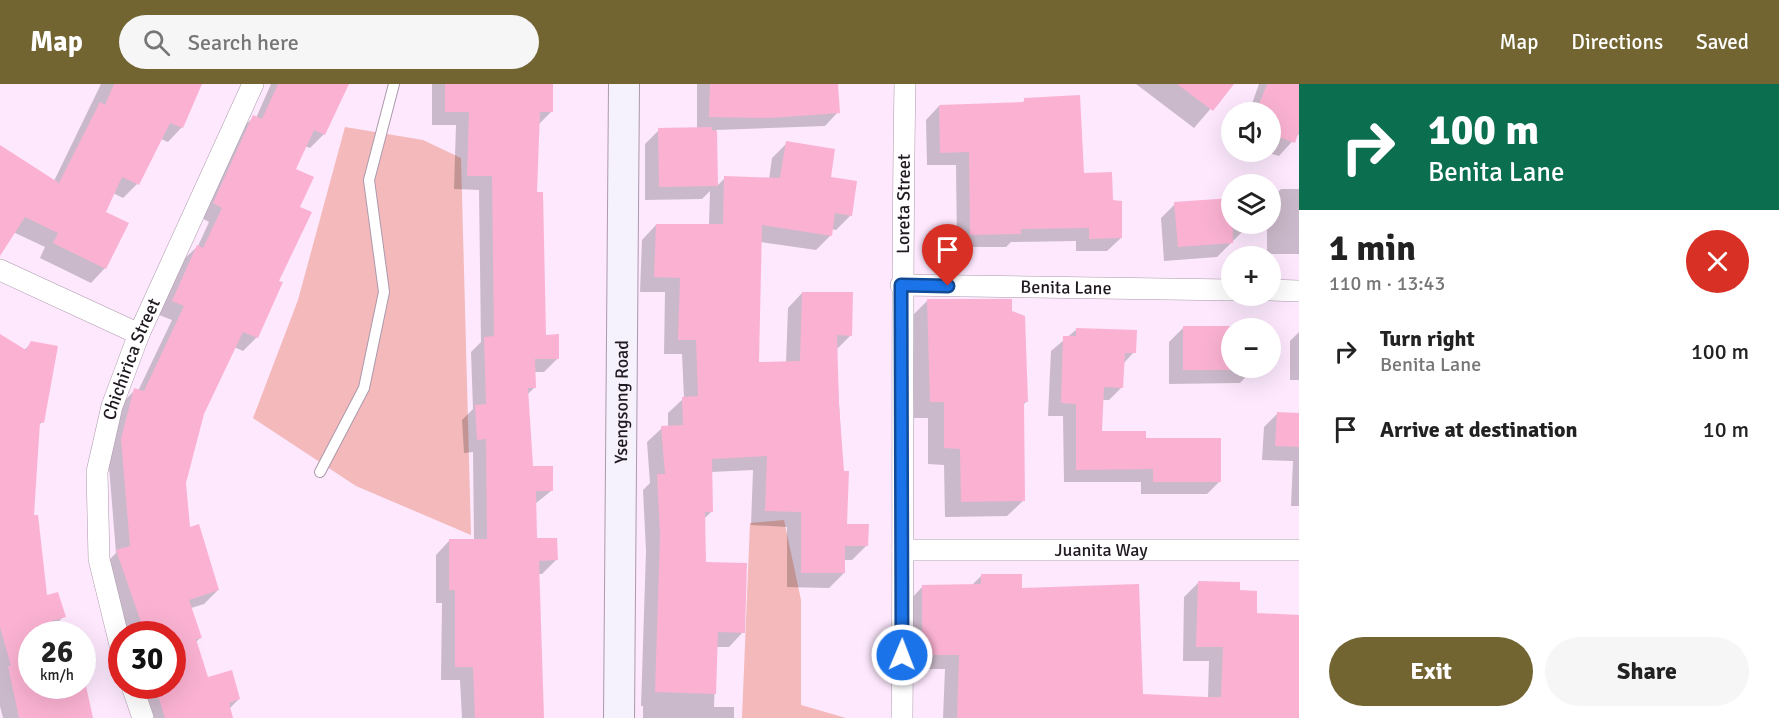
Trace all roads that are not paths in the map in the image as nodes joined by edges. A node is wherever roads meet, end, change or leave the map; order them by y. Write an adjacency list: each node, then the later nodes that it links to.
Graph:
1 (253, 84): 10 (street, Chichirica Street)
2 (394, 84): 11 (lane)
3 (624, 84): 17 (main road, Ysengsong Road)
4 (905, 84): 6 (street, Loreta Street)
5 (0, 270): 10 (street)
6 (901, 285): 7 (street, Benita Lane); 12 (street, Loreta Street)
7 (1221, 290)
8 (1281, 290): 9 (street)
9 (1299, 291)
10 (139, 334): 14 (street, Chichirica Street)
11 (320, 472)
12 (903, 550): 13 (street, Juanita Way); 18 (street, Loreta Street)
13 (1299, 550)
14 (114, 621)
15 (136, 699): 16 (street)
16 (143, 718)
17 (619, 718)
18 (902, 718)

